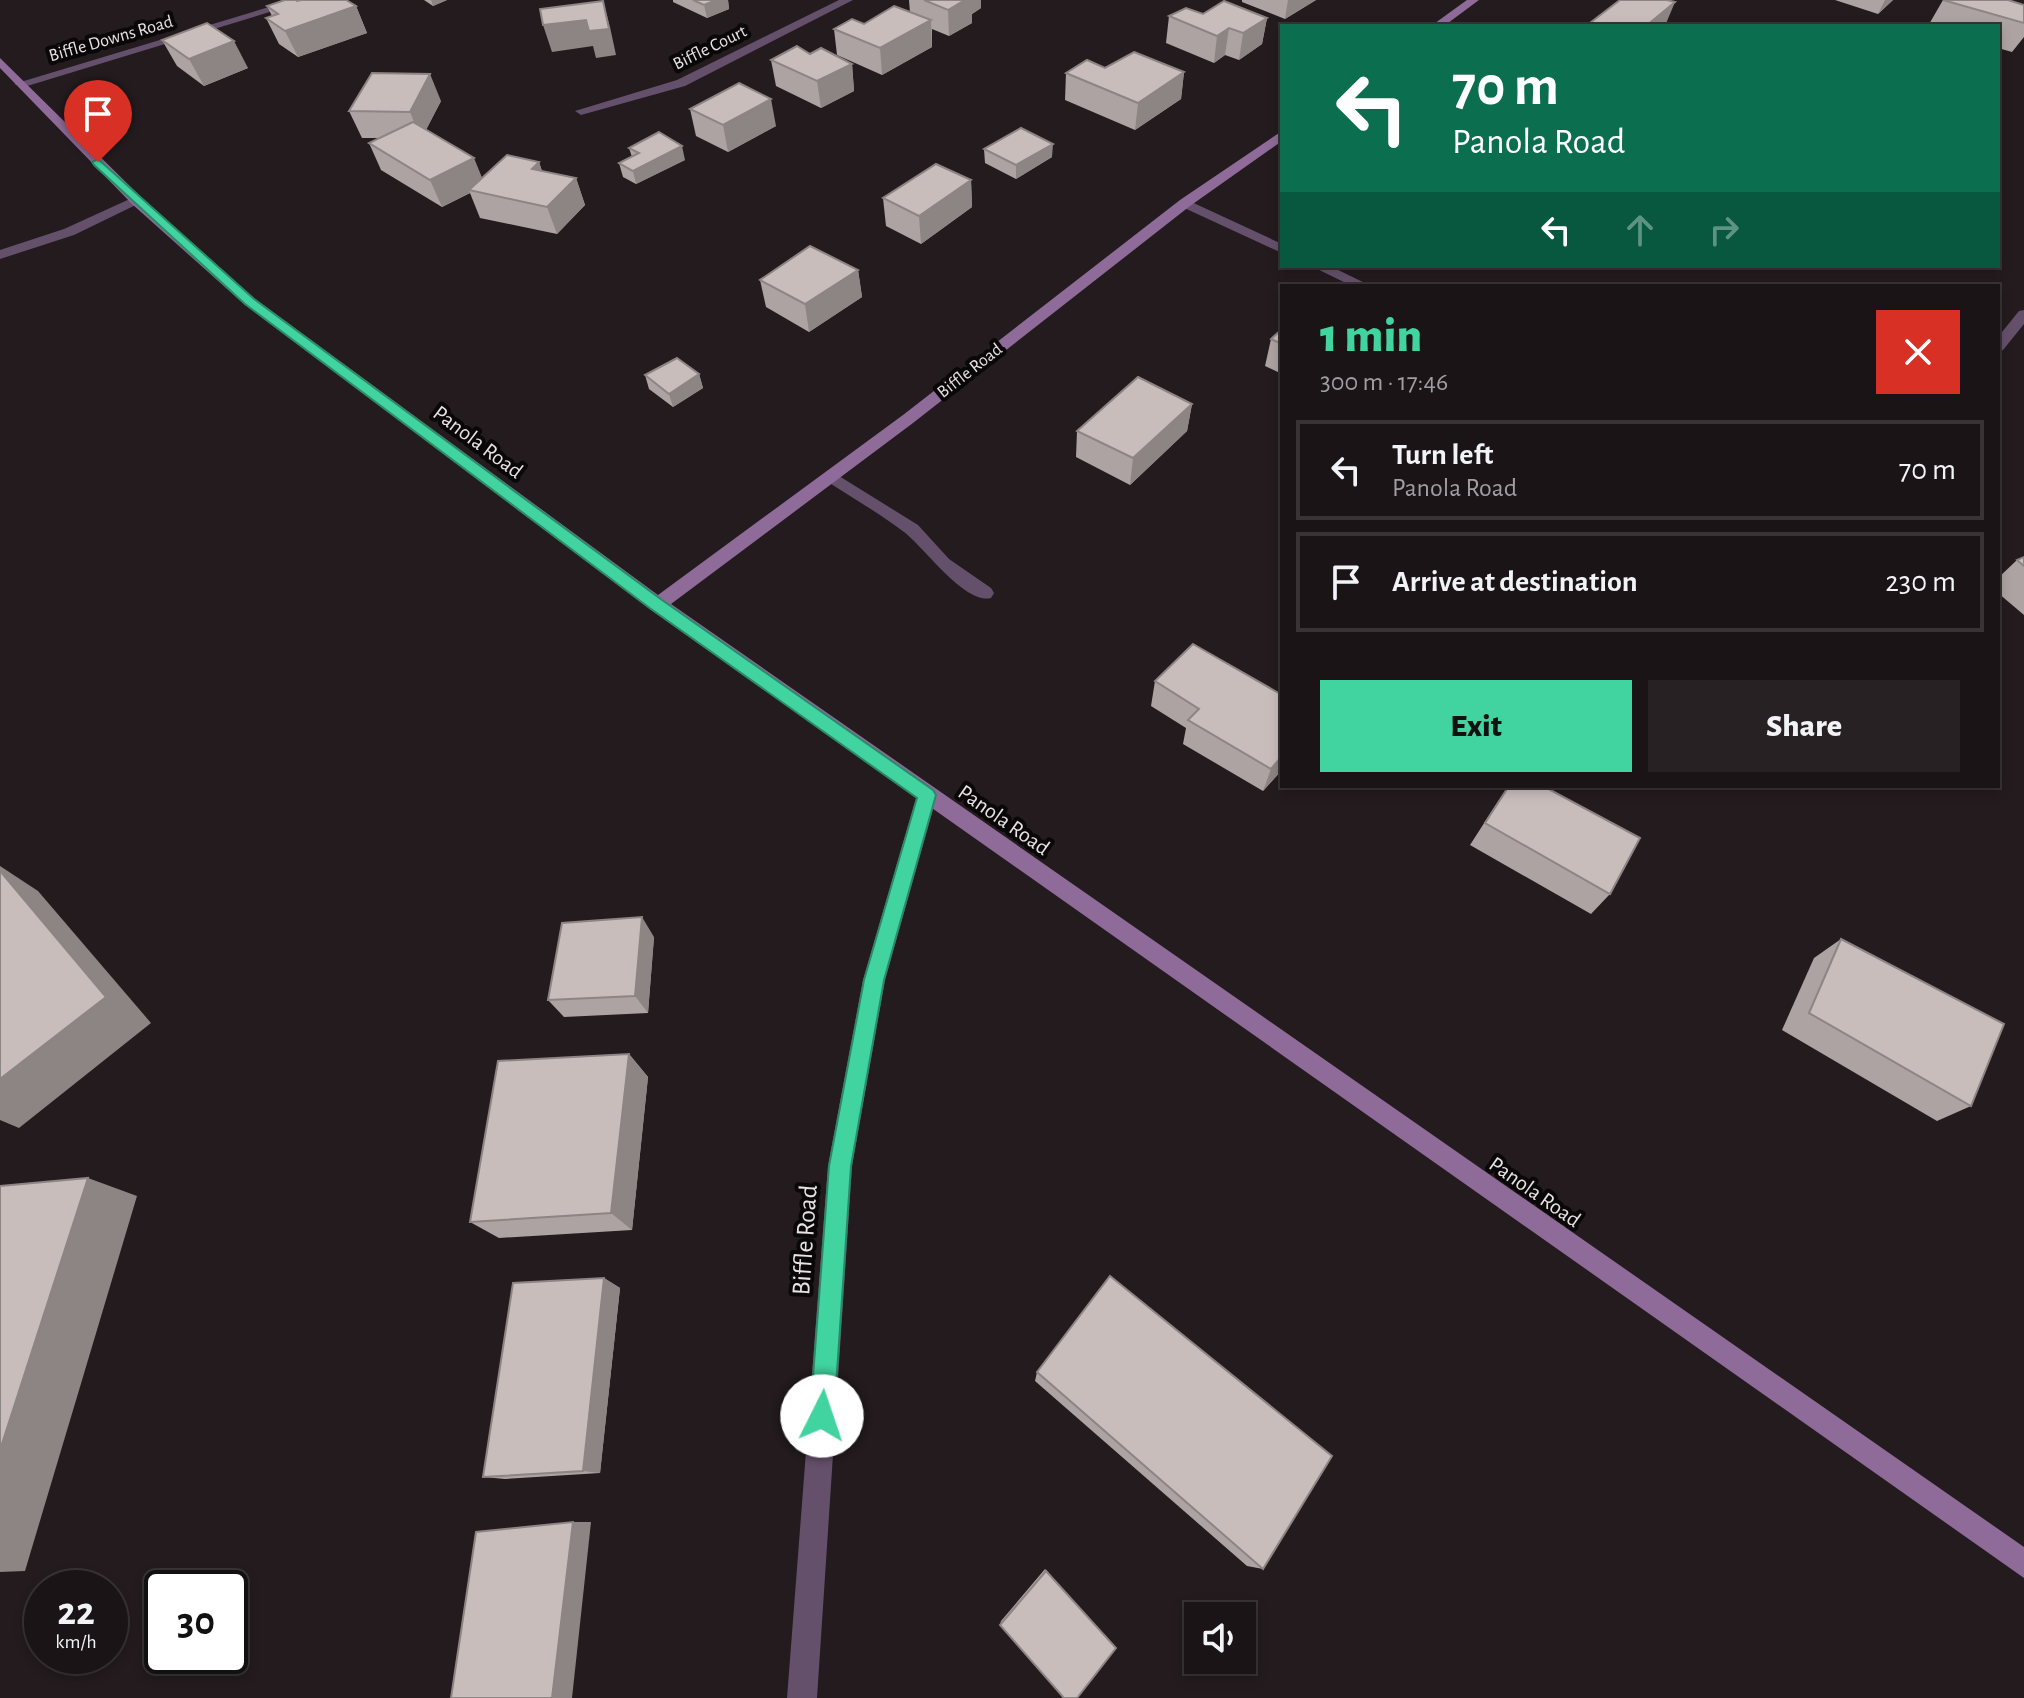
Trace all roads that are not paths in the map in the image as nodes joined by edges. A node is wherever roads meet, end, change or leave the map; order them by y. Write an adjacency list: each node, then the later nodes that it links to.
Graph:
1 (304, 0): 6 (street, Biffle Downs Road)
2 (848, 0): 7 (street, Biffle Court)
3 (1474, 0): 4 (main road)
4 (1440, 24)
5 (0, 61): 6 (main road, Panola Road)
6 (20, 84): 9 (main road, Panola Road)
7 (581, 111)
8 (1280, 136): 10 (main road, Biffle Road)
9 (137, 201): 12 (street); 19 (main road, Panola Road)
10 (1185, 203): 11 (street); 17 (main road, Biffle Road)
11 (1280, 248)
12 (0, 255)
13 (1323, 268): 14 (street)
14 (1359, 284)
15 (2024, 314): 16 (street)
16 (2000, 344)
17 (831, 476): 18 (street); 19 (main road, Biffle Road)
18 (985, 593)
19 (657, 605): 20 (main road, Panola Road)
20 (927, 795): 21 (main road, Panola Road); 22 (street, Biffle Road)
21 (2024, 1564)
22 (802, 1698)

